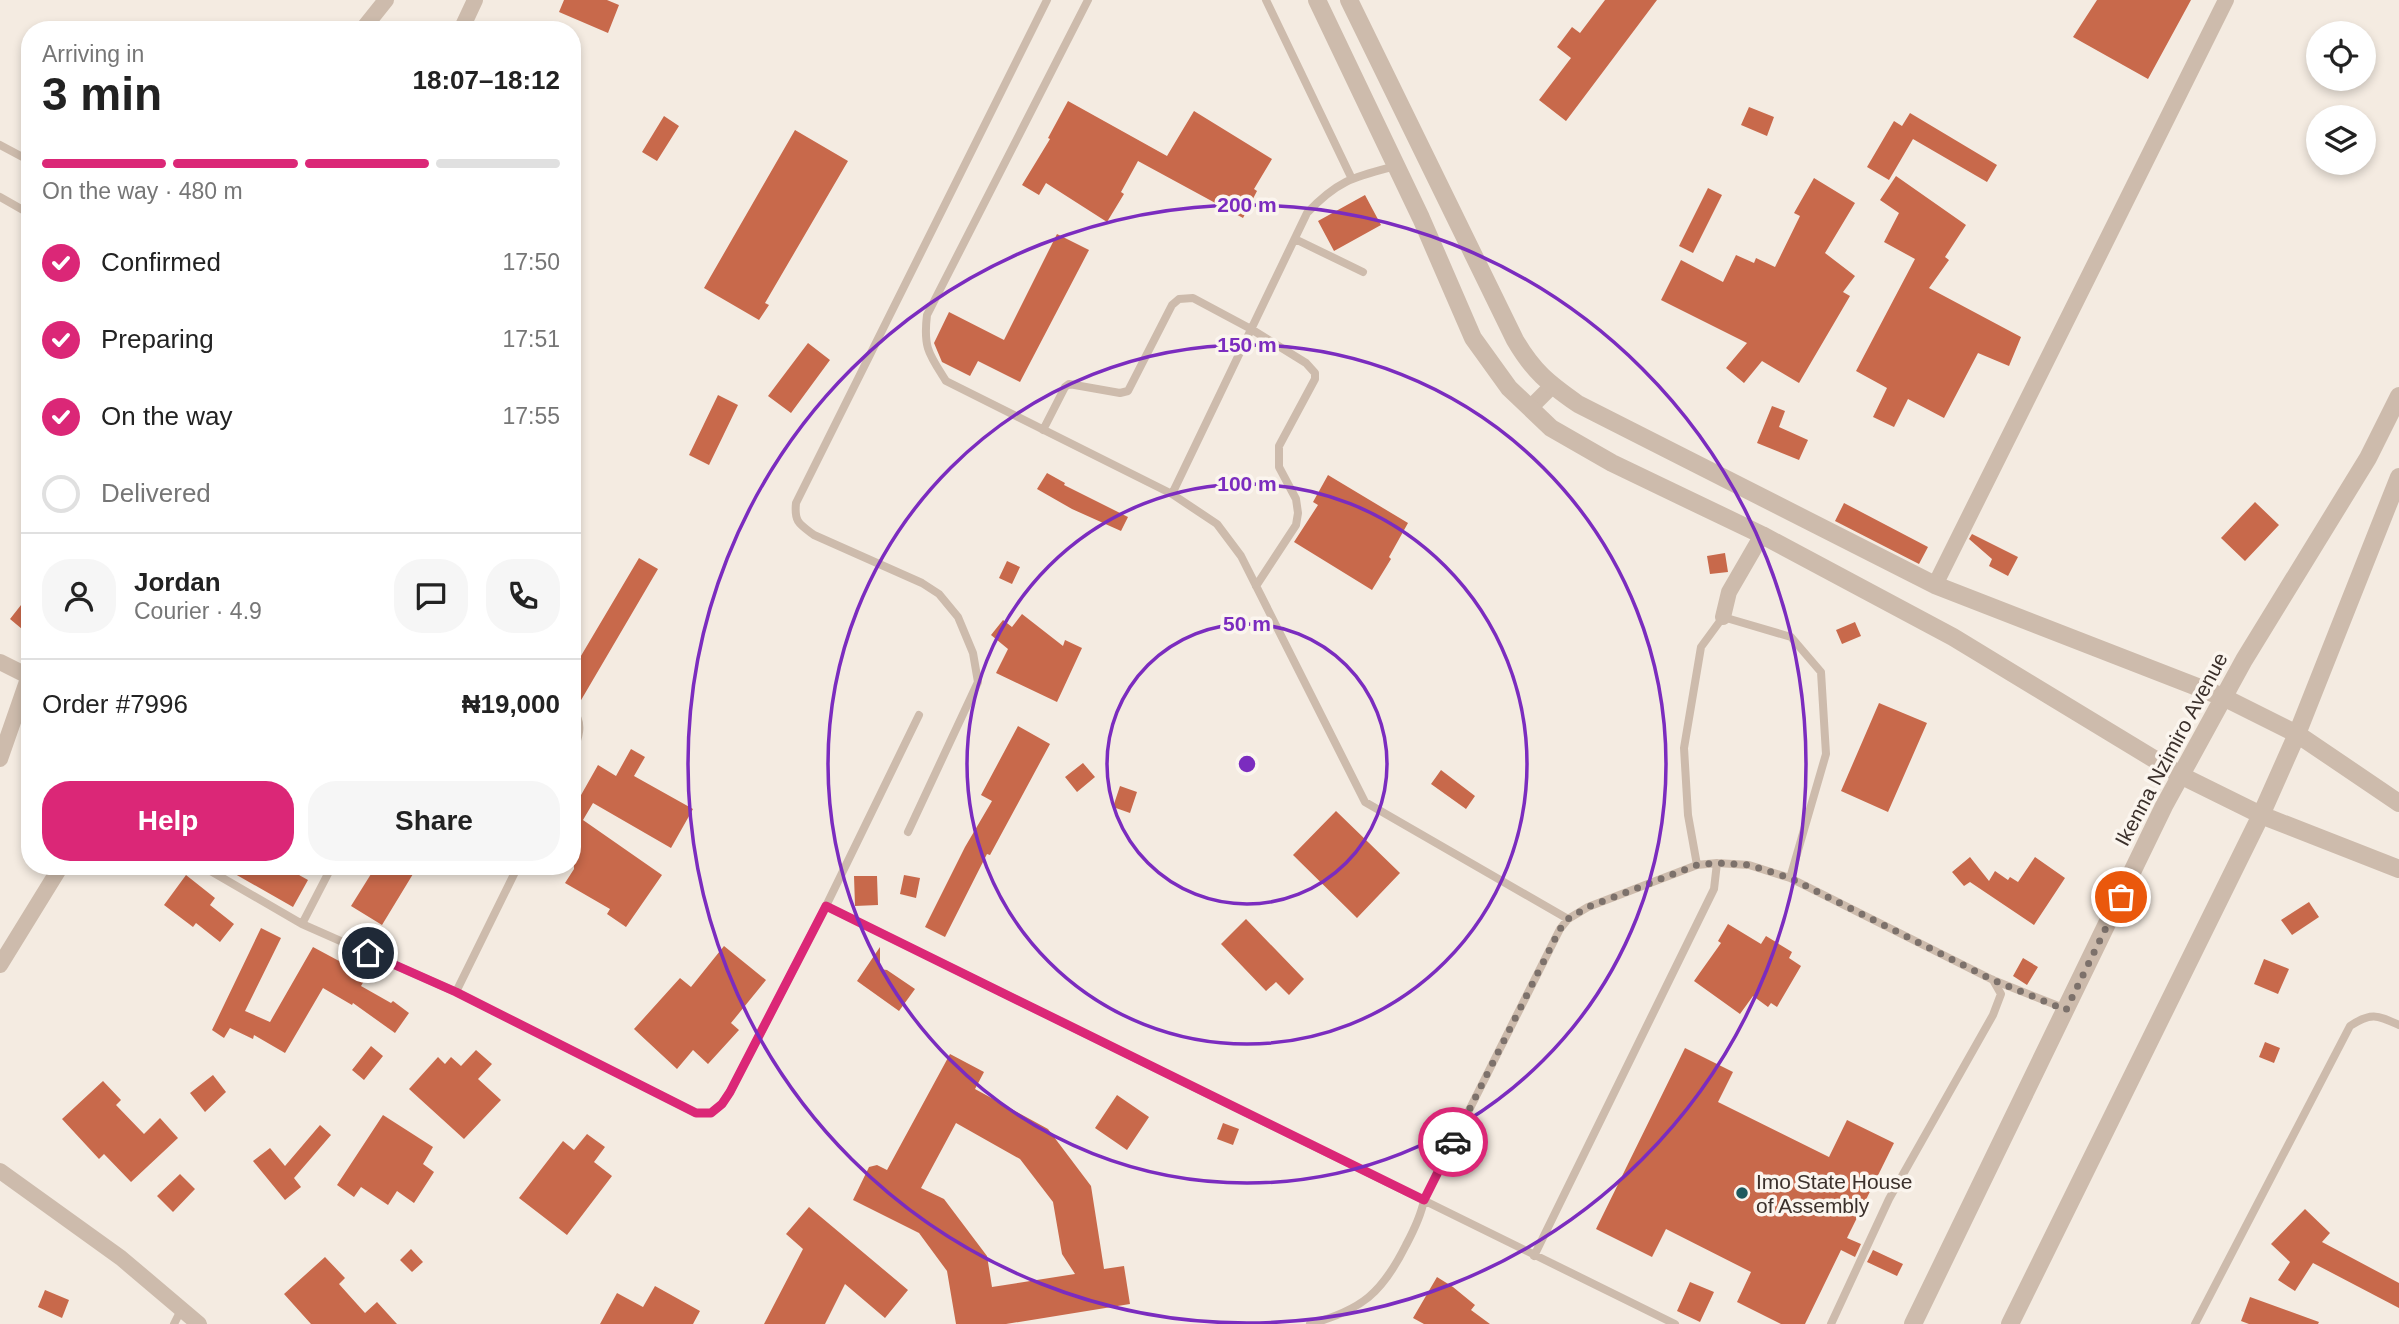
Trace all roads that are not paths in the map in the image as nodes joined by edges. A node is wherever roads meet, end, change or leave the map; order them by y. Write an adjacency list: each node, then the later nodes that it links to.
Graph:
1 (386, 0): 9 (street)
2 (475, 0): 10 (street)
3 (1047, 0): 40 (lane)
4 (1088, 0): 23 (lane)
5 (1266, 0): 14 (lane)
6 (1317, 0): 13 (street)
7 (1349, 0): 20 (street)
8 (2226, 0): 27 (street)
9 (369, 21)
10 (465, 21)
11 (0, 145): 12 (lane)
12 (21, 156)
13 (1396, 166): 14 (lane); 22 (street)
14 (1351, 177): 17 (lane)
15 (0, 197): 16 (lane)
16 (21, 209)
17 (1295, 240): 18 (lane); 19 (lane)
18 (1363, 272)
19 (1251, 329): 23 (lane); 25 (lane); 28 (lane)
20 (1552, 386): 22 (street); 27 (street)
21 (2399, 396): 32 (street, Ikenna Nzimiro Avenue)
22 (1530, 408): 26 (street)
23 (1044, 430): 25 (lane)
24 (2399, 477): 35 (street)
25 (1172, 494): 28 (lane)
26 (1762, 535): 29 (street); 37 (street)
27 (1935, 585): 32 (street)
28 (1256, 586): 50 (lane)
29 (1723, 617): 42 (lane); 48 (lane)
30 (0, 662): 31 (street)
31 (21, 672)
32 (2223, 697): 35 (street); 37 (street, Ikenna Nzimiro Avenue)
33 (21, 699): 36 (street)
34 (919, 715): 49 (lane)
35 (2297, 734): 38 (street); 39 (street)
36 (0, 759)
37 (2182, 776): 39 (street); 55 (street, Ikenna Nzimiro Avenue)
38 (2399, 803)
39 (2261, 815): 43 (street); 67 (street)
40 (908, 832)
41 (1717, 863): 42 (lane); 48 (lane); 59 (lane)
42 (1697, 865): 50 (lane)
43 (2399, 869)
44 (55, 875): 52 (street)
45 (218, 875): 51 (lane)
46 (327, 875): 51 (lane)
47 (514, 875): 54 (lane)
48 (1790, 878): 53 (lane)
49 (826, 906): 54 (lane); 58 (lane)
50 (1568, 919): 58 (lane)
51 (302, 924): 54 (lane)
52 (0, 965)
53 (1993, 980): 55 (lane); 65 (lane)
54 (456, 992)
55 (2066, 1010): 66 (street, Ikenna Nzimiro Avenue)
56 (2399, 1025): 68 (lane)
57 (0, 1171): 60 (street)
58 (1424, 1200): 59 (lane); 63 (lane)
59 (1534, 1256): 64 (lane)
60 (183, 1308): 61 (lane); 62 (street)
61 (174, 1324)
62 (199, 1324)
63 (1310, 1324)
64 (1675, 1324)
65 (1830, 1324)
66 (1913, 1324)
67 (2010, 1324)
68 (2195, 1324)

